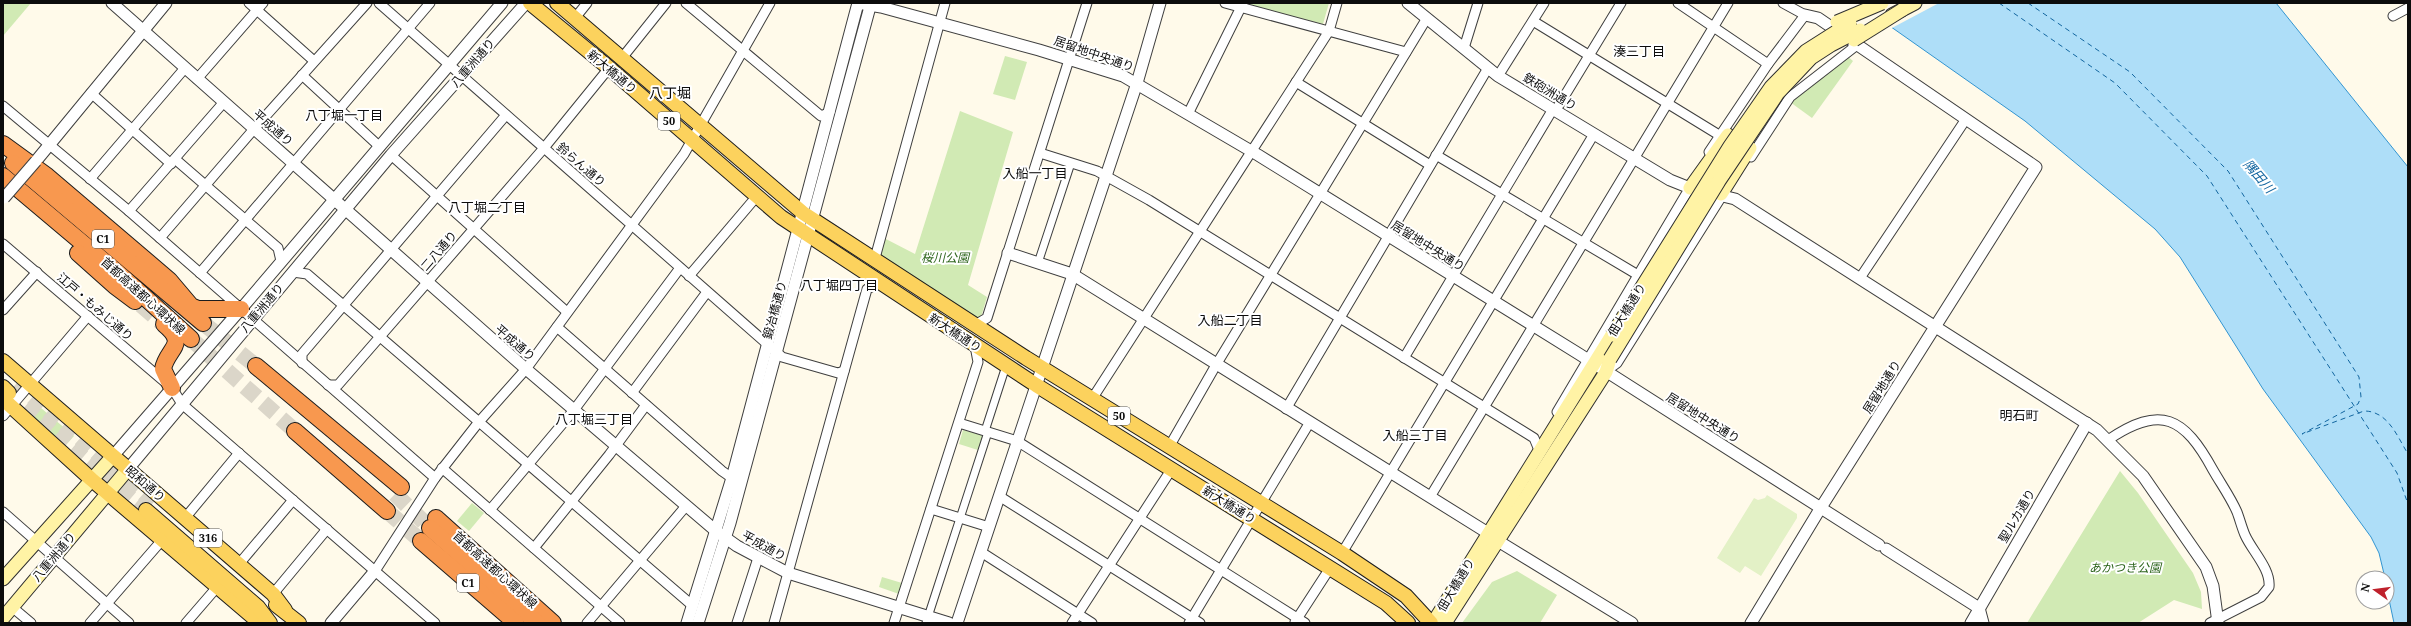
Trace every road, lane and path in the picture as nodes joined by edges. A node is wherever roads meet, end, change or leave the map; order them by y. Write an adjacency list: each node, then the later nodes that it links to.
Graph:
1 (112, 3): 45 (street, 平成通り)
2 (166, 3): 45 (street)
3 (249, 3): 33 (street)
4 (367, 3): 54 (street)
5 (379, 3): 44 (street, 鈴らん通り)
6 (430, 3): 44 (street)
7 (502, 3): 56 (street, 八重洲通り)
8 (526, 3): 61 (street, 八重洲通り)
9 (530, 3): 58 (main road, 新大橋通り / 50)
10 (557, 3): 38 (main road, 新大橋通り / 50)
11 (587, 3): 38 (street)
12 (666, 3): 52 (street)
13 (686, 3): 49 (street)
14 (770, 3): 49 (street)
15 (858, 3): 31 (street, 居留地中央通り); 72 (street, 鍛冶橋通り)
16 (945, 3): 41 (street)
17 (1087, 3): 53 (street)
18 (1160, 3): 65 (street)
19 (1225, 3): 32 (street)
20 (1338, 3): 46 (street)
21 (1408, 3): 39 (street, 鉄砲洲通り)
22 (1478, 3): 48 (street)
23 (1544, 3): 40 (street)
24 (1620, 3): 51 (street)
25 (1678, 3): 42 (street)
26 (1728, 3): 42 (street)
27 (1784, 3): 36 (street)
28 (1882, 3): 81 (main road, bridge)
29 (1886, 3): 43 (main road, bridge)
30 (1915, 3): 35 (main road)
31 (871, 4): 41 (street, 居留地中央通り); 111 (street, 鍛冶橋通り)
32 (1242, 5): 46 (street); 73 (street)
33 (260, 7): 54 (street); 63 (street)
34 (2408, 8): 37 (street)
35 (1902, 10): 43 (main road, bridge); 104 (main road, bridge)
36 (1805, 15): 47 (street); 55 (street)
37 (2393, 16)
38 (575, 18): 52 (main road, 新大橋通り / 50)
39 (1427, 18): 48 (street, 鉄砲洲通り); 50 (street)
40 (1533, 21): 51 (street); 62 (street)
41 (939, 22): 53 (street, 居留地中央通り); 124 (street)
42 (1713, 26): 55 (street); 68 (street)
43 (1855, 26): 162 (main road, 佃大橋通り, bridge); 165 (main road, 佃大橋通り, bridge)
44 (407, 28): 56 (street, 鈴らん通り); 70 (street)
45 (143, 30): 57 (street, 平成通り); 66 (street)
46 (1328, 31): 50 (street); 64 (street)
47 (1858, 45): 75 (street); 104 (street)
48 (1464, 48): 59 (street, 鉄砲洲通り)
49 (743, 50): 72 (street); 77 (street)
50 (1406, 52): 76 (street)
51 (1589, 55): 68 (street); 71 (street)
52 (622, 58): 77 (main road, 新大橋通り / 50)
53 (1070, 58): 65 (street, 居留地中央通り); 88 (street)
54 (314, 61): 60 (street)
55 (1768, 64): 81 (street)
56 (450, 65): 61 (street, 鈴らん通り); 85 (street, 八重洲通り)
57 (185, 68): 63 (street, 平成通り); 79 (street)
58 (609, 68): 82 (main road, 新大橋通り / 50); 86 (street, 二八通り)
59 (1488, 68): 62 (street, 鉄砲洲通り); 91 (street)
60 (302, 75): 70 (street); 78 (street)
61 (462, 76): 74 (street, 鈴らん通り); 90 (street, 八重洲通り)
62 (1498, 76): 71 (street, 鉄砲洲通り)
63 (197, 79): 67 (street, 平成通り)
64 (1296, 82): 76 (street); 87 (street)
65 (1137, 83): 73 (street, 居留地中央通り); 98 (street)
66 (91, 93): 79 (street); 84 (street)
67 (224, 102): 78 (street, 平成通り); 93 (street)
68 (1667, 103): 81 (street); 92 (street)
69 (3, 106): 84 (street)
70 (339, 109): 85 (street); 94 (street)
71 (1554, 109): 80 (street, 鉄砲洲通り); 103 (street)
72 (830, 112): 111 (street, 鍛冶橋通り)
73 (1188, 114): 87 (street, 居留地中央通り)
74 (506, 115): 86 (street, 鈴らん通り); 106 (street)
75 (1966, 119): 136 (street); 153 (street, 居留地通り)
76 (1363, 124): 96 (street); 102 (street)
77 (700, 125): 82 (street); 111 (main road, 新大橋通り / 50)
78 (254, 129): 94 (street, 平成通り); 100 (street)
79 (132, 130): 93 (street); 99 (street)
80 (1594, 134): 92 (street, 鉄砲洲通り); 113 (street)
81 (1723, 135): 101 (main road)
82 (691, 141): 107 (main road, 新大橋通り / 50); 114 (street)
83 (3, 144): 145 (highway)
84 (48, 144): 99 (street); 105 (street, bridge)
85 (380, 147): 108 (street, 八重洲通り)
86 (544, 148): 114 (street, 鈴らん通り); 115 (street, 二八通り)
87 (1251, 151): 102 (street, 居留地中央通り); 116 (street)
88 (1040, 153): 95 (street); 123 (street)
89 (3, 154): 150 (highway, 首都高速都心環状線 / C1)
90 (391, 154): 106 (street); 109 (street, 八重洲通り)
91 (1436, 155): 96 (street); 103 (street)
92 (1634, 159): 101 (street, 鉄砲洲通り); 120 (street)
93 (173, 161): 100 (street); 110 (street)
94 (293, 163): 108 (street, 平成通り); 112 (street)
95 (1071, 163): 98 (street); 126 (street)
96 (1430, 166): 118 (street)
97 (3, 176): 156 (highway, 首都高速都心環状線 / C1)
98 (1106, 176): 116 (street); 131 (street)
99 (90, 179): 110 (street)
100 (205, 185): 112 (street); 119 (street)
101 (1690, 188): 104 (street, 鉄砲洲通り); 133 (street)
102 (1321, 194): 118 (street, 居留地中央通り); 132 (street)
103 (1502, 194): 113 (street); 135 (street)
104 (1721, 194): 136 (street, 鉄砲洲通り); 165 (street)
105 (3, 195): 141 (highway)
106 (437, 196): 115 (street); 122 (street)
107 (757, 196): 117 (main road, 新大橋通り / 50); 134 (street)
108 (334, 199): 109 (street, 平成通り); 125 (street, 八重洲通り)
109 (345, 209): 122 (street, 平成通り); 129 (street, 八重洲通り)
110 (129, 211): 119 (street)
111 (808, 216): 117 (street, 鍛冶橋通り); 124 (main road, 新大橋通り / 50)
112 (245, 219): 125 (street); 130 (street)
113 (1543, 219): 120 (street); 140 (street)
114 (631, 224): 127 (street, 鈴らん通り); 144 (street)
115 (474, 229): 137 (street, 二八通り); 144 (street)
116 (1200, 231): 132 (street); 147 (street)
117 (804, 233): 138 (main road, 新大橋通り / 50); 157 (street, 鍛冶橋通り); 159 (street, 鍛冶橋通り)
118 (1388, 236): 135 (street, 居留地中央通り); 148 (street)
119 (160, 238): 130 (street)
120 (1584, 243): 133 (street); 152 (street)
121 (3, 244): 128 (street, 江戸・もみじ通り)
122 (390, 249): 137 (street, 平成通り); 142 (street)
123 (1008, 253): 126 (street); 151 (street)
124 (875, 258): 151 (main road, 新大橋通り / 50)
125 (282, 262): 145 (street, 八重洲通り)
126 (1038, 263): 131 (street)
127 (680, 268): 134 (street, 鈴らん通り); 170 (street)
128 (36, 272): 143 (street); 146 (street, 江戸・もみじ通り)
129 (292, 272): 142 (street); 145 (street, 八重洲通り)
130 (200, 273): 145 (street)
131 (1072, 274): 147 (street); 168 (street)
132 (1271, 275): 148 (street); 164 (street)
133 (1638, 275): 162 (street)
134 (689, 276): 139 (street, 鈴らん通り)
135 (1453, 276): 140 (street, 居留地中央通り); 160 (street)
136 (1860, 278): 153 (street, 鉄砲洲通り)
137 (428, 282): 155 (street, 二八通り); 169 (street, 平成通り)
138 (880, 283): 158 (main road, 新大橋通り / 50); 171 (street)
139 (707, 292): 157 (street, 鈴らん通り); 178 (street)
140 (1494, 301): 152 (street, 居留地中央通り); 173 (street)
141 (141, 305)
142 (343, 306): 155 (street); 163 (street)
143 (3, 310)
144 (567, 312): 154 (street)
145 (247, 314): 163 (street); 177 (street, 八重洲通り); 181 (street, 八重洲通り)
146 (88, 316): 174 (street); 177 (street, 江戸・もみじ通り)
147 (1144, 319): 164 (street); 180 (street)
148 (1339, 319): 160 (street); 184 (street)
149 (162, 323): 177 (highway)
150 (203, 323)
151 (975, 325): 168 (main road, 新大橋通り / 50)
152 (1534, 326): 162 (street, 居留地中央通り); 183 (street)
153 (1936, 326): 189 (street, 鉄砲洲通り); 216 (street, 居留地通り)
154 (557, 327): 169 (street); 170 (street)
155 (379, 337): 175 (street, 二八通り); 187 (street)
156 (191, 339)
157 (768, 345): 159 (street, 鈴らん通り); 205 (street, 鍛冶橋通り)
158 (975, 346): 167 (main road, 新大橋通り / 50); 188 (street)
159 (777, 353): 171 (street, 鈴らん通り); 228 (street, 鍛冶橋通り)
160 (1404, 358): 173 (street)
161 (3, 361): 174 (main road, 昭和通り / 316)
162 (1591, 362): 165 (street, 居留地中央通り); 196 (main road, 佃大橋通り)
163 (302, 363): 175 (street)
164 (1216, 365): 184 (street); 195 (street)
165 (1608, 365): 216 (street, 居留地中央通り); 227 (main road, 佃大橋通り)
166 (256, 366): 207 (highway)
167 (1006, 366): 176 (main road, 新大橋通り / 50); 191 (street)
168 (1042, 367): 176 (street); 180 (main road, 新大橋通り / 50)
169 (526, 369): 185 (street, 平成通り); 187 (street)
170 (606, 370): 178 (street); 185 (street)
171 (844, 371): 243 (street)
172 (3, 374): 179 (main road, 316)
173 (1444, 383): 183 (street); 203 (street)
174 (31, 385): 179 (street); 198 (main road, 昭和通り / 316)
175 (328, 385): 204 (street)
176 (1036, 385): 193 (street); 202 (main road, 新大橋通り / 50)
177 (172, 388): 181 (street, 江戸・もみじ通り); 198 (street, 八重洲通り)
178 (632, 394): 182 (street)
179 (8, 398): 206 (main road, 316)
180 (1092, 399): 195 (main road, 新大橋通り / 50)
181 (182, 404): 197 (street, 江戸・もみじ通り); 201 (street, 八重洲通り)
182 (646, 405): 194 (street); 205 (street)
183 (1484, 407): 196 (street); 210 (street)
184 (1286, 409): 186 (street)
185 (574, 410): 194 (street, 平成通り); 199 (street)
186 (1310, 422): 203 (street); 213 (street)
187 (478, 423): 199 (street); 200 (street)
188 (959, 423): 191 (street); 215 (street)
189 (2087, 423): 192 (street, 鉄砲洲通り); 252 (street, 聖ルカ通り)
190 (295, 431): 218 (highway)
191 (987, 432): 193 (street); 221 (street)
192 (2108, 440): 260 (street, 鉄砲洲通り); 260 (street)
193 (1016, 442): 209 (street); 223 (street)
194 (616, 446): 212 (street); 214 (street, 平成通り)
195 (1169, 447): 213 (main road, 新大橋通り / 50)
196 (1539, 450): 227 (main road, 佃大橋通り)
197 (239, 453): 211 (street, 江戸・もみじ通り); 220 (street)
198 (113, 456): 201 (main road, 昭和通り / 316); 206 (main road, 八重洲通り)
199 (528, 465): 212 (street); 217 (street)
200 (442, 468): 204 (street); 217 (street)
201 (128, 469): 208 (main road, 八重洲通り); 220 (main road, 昭和通り / 316)
202 (1171, 470): 222 (main road, 新大橋通り / 50); 223 (street)
203 (1390, 472): 210 (street); 234 (street)
204 (435, 478): 242 (street)
205 (732, 478): 226 (street, 鍛冶橋通り)
206 (91, 479): 208 (main road, 316); 231 (main road, 八重洲通り)
207 (398, 491)
208 (108, 493): 229 (main road, 316); 235 (main road, 八重洲通り)
209 (999, 496): 224 (street); 239 (street)
210 (1430, 497): 227 (street)
211 (293, 500): 225 (street, 江戸・もみじ通り); 238 (street)
212 (572, 501): 232 (street); 237 (street)
213 (1261, 503): 222 (street); 234 (main road, 新大橋通り / 50)
214 (686, 506): 226 (street, 平成通り); 237 (street)
215 (932, 509): 221 (street); 251 (street)
216 (1820, 509): 252 (street, 居留地中央通り); 288 (street, 居留地通り)
217 (490, 510): 232 (street)
218 (387, 511)
219 (3, 512): 231 (street)
220 (185, 518): 238 (main road, 昭和通り / 316)
221 (961, 518): 224 (street); 256 (street)
222 (1252, 518): 240 (main road, 新大橋通り / 50); 241 (street)
223 (1140, 519): 239 (street); 241 (street)
224 (989, 527): 233 (street)
225 (327, 529): 242 (street, 江戸・もみじ通り); 246 (street)
226 (716, 531): 228 (street, 平成通り); 248 (street, 鍛冶橋通り)
227 (1493, 537): 285 (main road, 佃大橋通り); 286 (main road, 佃大橋通り); 287 (street)
228 (725, 538): 236 (street, 平成通り); 275 (street, 鍛冶橋通り)
229 (163, 539): 245 (main road, 316); 247 (street)
230 (421, 541): 269 (highway, C1)
231 (37, 542): 235 (street); 244 (main road, 八重洲通り)
232 (534, 548): 250 (street)
233 (981, 552): 254 (street); 280 (street)
234 (1342, 553): 285 (main road, 新大橋通り / 50)
235 (54, 558): 247 (street); 249 (main road, 八重洲通り)
236 (758, 558): 243 (street, 平成通り); 276 (street)
237 (640, 559): 248 (street); 250 (street)
238 (239, 564): 246 (main road, 昭和通り / 316)
239 (1109, 566): 254 (street); 257 (street)
240 (1330, 568): 259 (street); 284 (main road, 新大橋通り / 50)
241 (1222, 569): 257 (street); 259 (street)
242 (375, 571): 267 (street); 268 (street, 江戸・もみじ通り)
243 (788, 573): 251 (street, 平成通り); 277 (street)
244 (3, 580)
245 (218, 586): 258 (main road, 316); 264 (street)
246 (273, 594): 253 (main road, 昭和通り / 316)
247 (107, 603): 262 (street); 263 (street)
248 (693, 606): 274 (street, 鍛冶橋通り)
249 (12, 607): 255 (main road, 八重洲通り); 261 (street)
250 (601, 607): 272 (street); 273 (street)
251 (900, 608): 256 (street, 平成通り); 278 (street)
252 (1979, 608): 289 (street, 聖ルカ通り); 290 (street)
253 (284, 610): 265 (main road, 昭和通り / 316); 266 (main road, 昭和通り / 316)
254 (1078, 614): 281 (street); 282 (street)
255 (3, 618)
256 (927, 620): 279 (street, 平成通り)
257 (1190, 620): 283 (street)
258 (256, 621)
259 (1300, 621)
260 (2215, 622)
261 (31, 623)
262 (90, 623)
263 (129, 623)
264 (186, 623)
265 (270, 623)
266 (299, 623)
267 (331, 623)
268 (435, 623)
269 (516, 623)
270 (537, 623): 271 (highway, 首都高速都心環状線 / C1)
271 (553, 623)
272 (586, 623)
273 (620, 623)
274 (687, 623)
275 (698, 623)
276 (737, 623)
277 (774, 623)
278 (894, 623)
279 (949, 623)
280 (957, 623)
281 (1072, 623)
282 (1092, 623)
283 (1200, 623)
284 (1408, 623)
285 (1432, 623)
286 (1446, 623)
287 (1632, 623)
288 (1751, 623)
289 (1971, 623)
290 (1983, 623)

